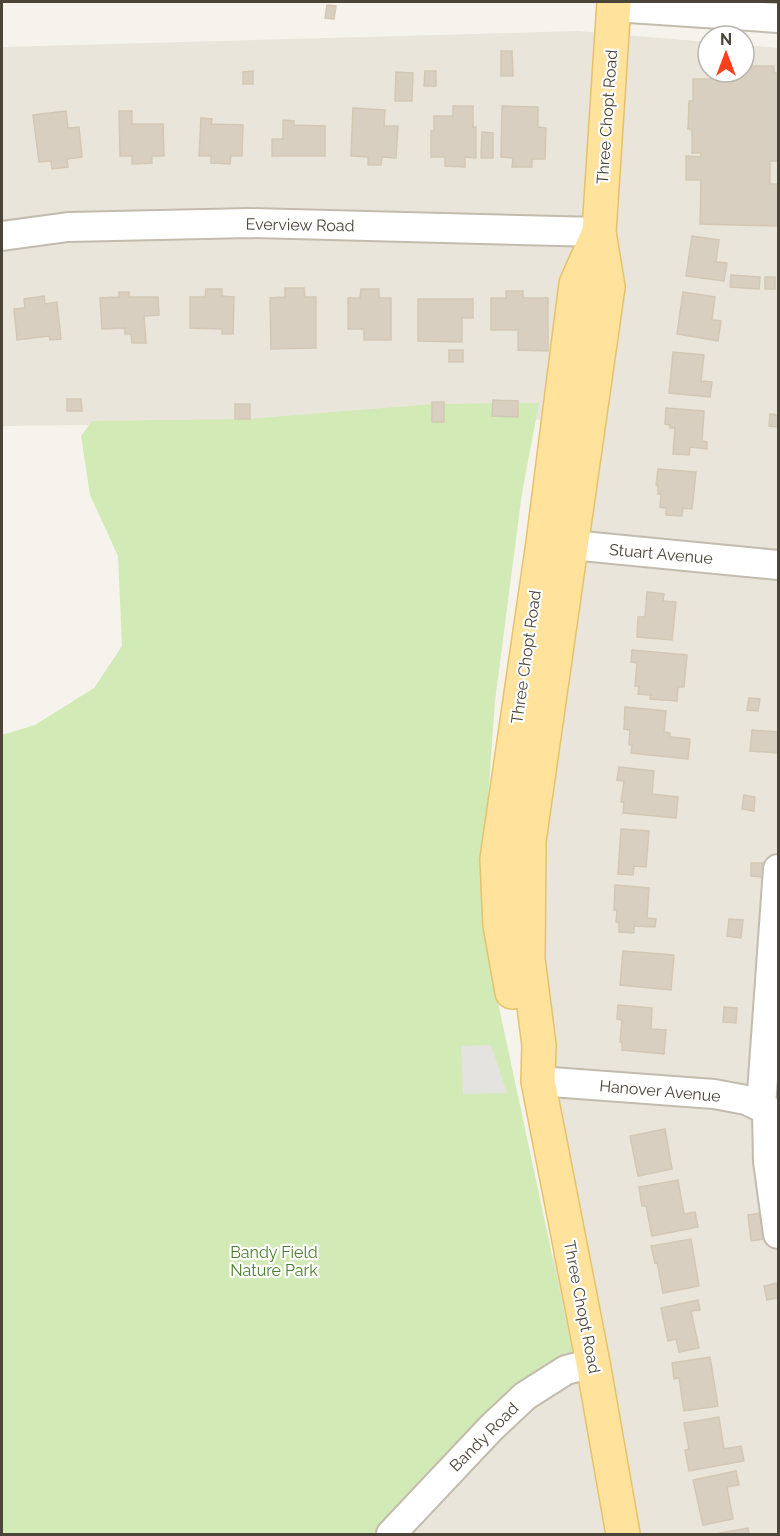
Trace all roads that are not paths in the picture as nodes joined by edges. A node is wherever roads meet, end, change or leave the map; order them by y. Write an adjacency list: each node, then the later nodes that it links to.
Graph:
1 (614, 4): 2 (street); 3 (main road, Three Chopt Road)
2 (778, 18)
3 (599, 232): 4 (street, Everview Road); 5 (main road, Three Chopt Road)
4 (2, 236)
5 (557, 544): 6 (street, Stuart Avenue); 8 (main road, Three Chopt Road)
6 (778, 565)
7 (778, 869): 9 (street)
8 (538, 1081): 9 (street, Hanover Avenue); 11 (main road, Three Chopt Road)
9 (772, 1112): 10 (street)
10 (778, 1234)
11 (593, 1363): 12 (street, Bandy Road); 13 (main road, Three Chopt Road)
12 (392, 1534)
13 (623, 1534)

